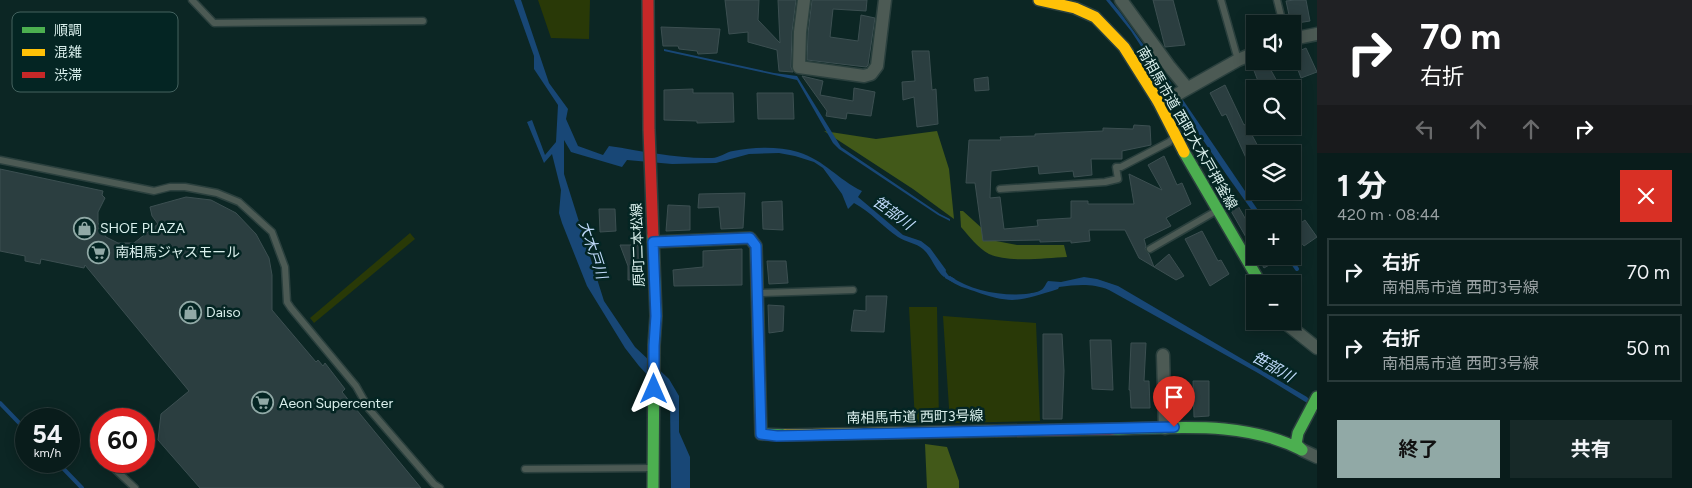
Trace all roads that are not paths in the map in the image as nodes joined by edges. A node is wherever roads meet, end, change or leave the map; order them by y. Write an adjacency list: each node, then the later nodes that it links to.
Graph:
1 (192, 0): 10 (lane)
2 (648, 0): 21 (street, 原町二本松線)
3 (804, 0): 4 (street)
4 (885, 0)
5 (1040, 0): 16 (street, 南相馬市道 西町大木戸押釜線)
6 (1121, 0): 15 (street)
7 (1222, 0): 14 (lane)
8 (1277, 0): 9 (lane)
9 (1281, 15)
10 (423, 21)
11 (1317, 34): 12 (street)
12 (1301, 37)
13 (1246, 57): 14 (street)
14 (1238, 60): 15 (street)
15 (1185, 89): 16 (street)
16 (1163, 100): 17 (street, 南相馬市道 西町大木戸押釜線)
17 (1176, 136): 19 (lane); 20 (street, 南相馬市道 西町大木戸押釜線)
18 (0, 160): 37 (lane)
19 (1000, 189)
20 (1218, 210): 22 (lane); 23 (street, 南相馬市道 西町大木戸押釜線)
21 (653, 242): 25 (street, 南相馬市道 西町3号線); 33 (street, 原町二本松線)
22 (1150, 249)
23 (1256, 275)
24 (853, 290): 25 (lane)
25 (757, 293): 30 (street, 南相馬市道 西町3号線)
26 (1294, 330): 27 (street)
27 (1317, 348)
28 (1163, 355): 30 (street)
29 (1317, 397): 31 (street)
30 (1164, 428): 31 (street, 南相馬市道 西町3号線)
31 (1302, 450): 32 (street)
32 (1317, 457)
33 (654, 468): 34 (lane); 38 (street, 原町二本松線)
34 (525, 469)
35 (119, 473): 36 (lane)
36 (135, 488)
37 (440, 488)
38 (653, 488)

